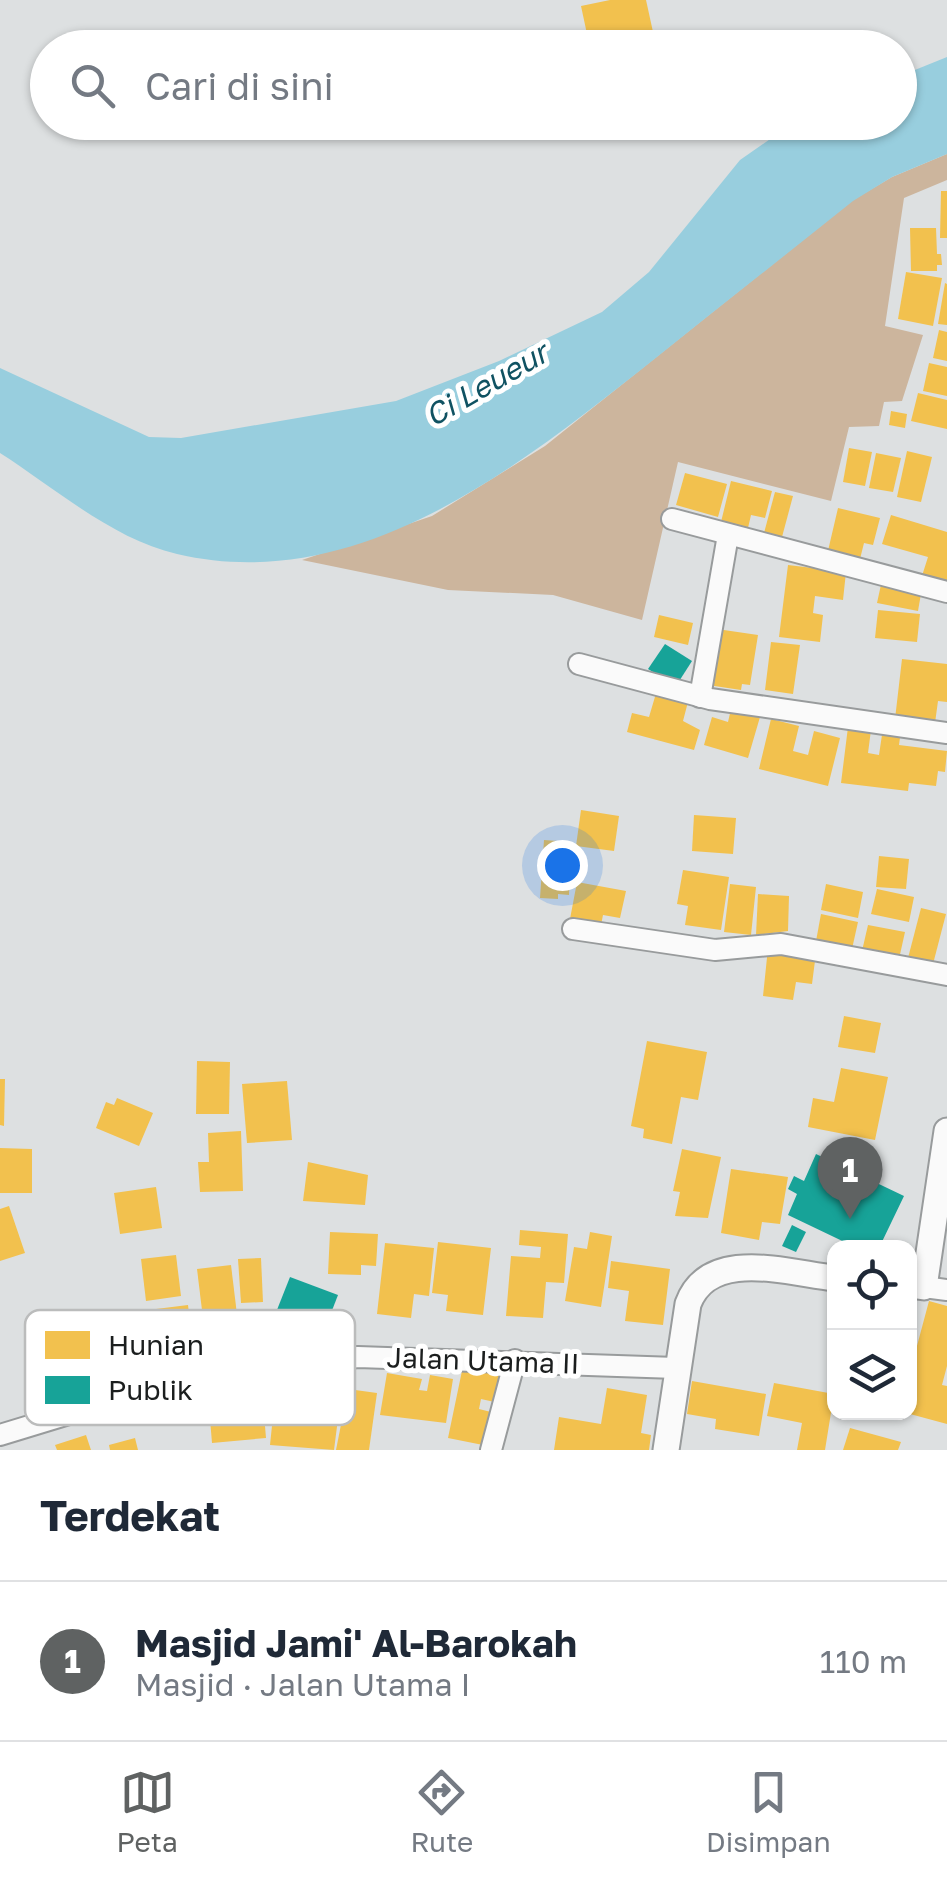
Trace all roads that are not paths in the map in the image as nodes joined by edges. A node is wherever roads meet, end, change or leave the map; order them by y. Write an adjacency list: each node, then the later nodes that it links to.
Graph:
1 (672, 519): 2 (street)
2 (728, 536): 3 (street); 5 (street)
3 (947, 592)
4 (579, 664): 5 (street)
5 (700, 697): 6 (street)
6 (947, 733)
7 (573, 929): 8 (street)
8 (947, 975)
9 (947, 1131): 11 (street)
10 (827, 1277): 14 (street)
11 (927, 1287)
12 (355, 1357): 13 (street, Jalan Utama II)
13 (515, 1360): 14 (street, Jalan Utama II); 17 (street)
14 (676, 1368): 18 (street)
15 (31, 1425): 16 (street, Jalan Utama II)
16 (0, 1435)
17 (491, 1450)
18 (666, 1450)

